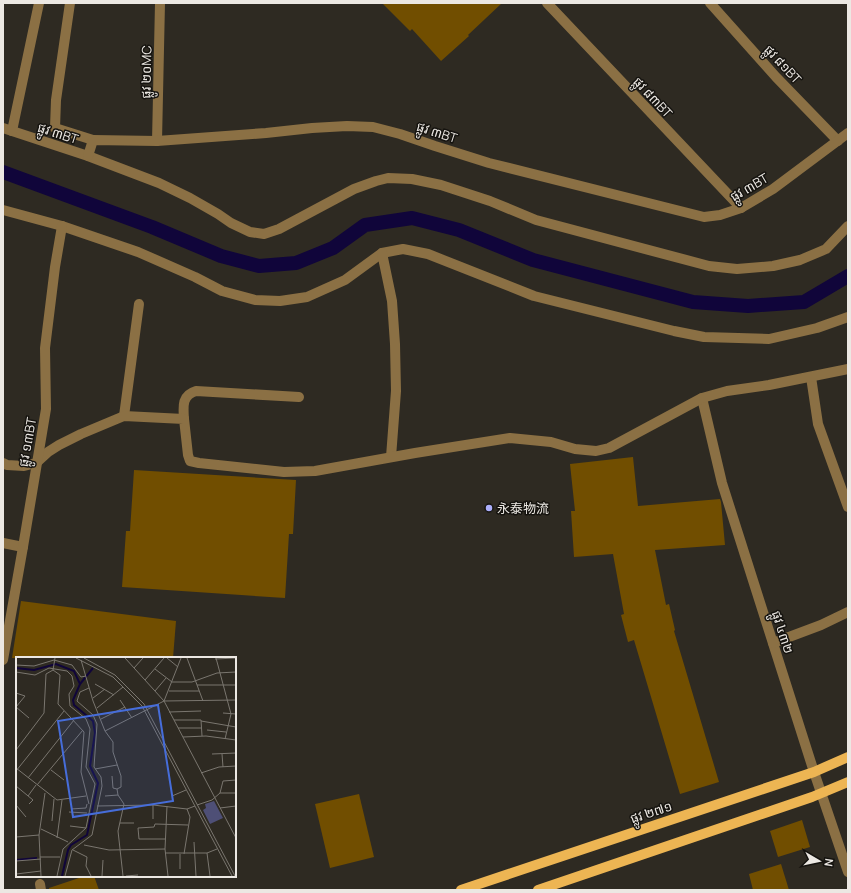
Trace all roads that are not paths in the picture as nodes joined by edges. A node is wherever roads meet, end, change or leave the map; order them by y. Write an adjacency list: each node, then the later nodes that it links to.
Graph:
1 (39, 3): 6 (street)
2 (70, 3): 8 (street)
3 (160, 3): 9 (street, ផ្លូវ ២០MC)
4 (547, 3): 12 (street, ផ្លូវ ៨៣BT)
5 (710, 3): 10 (street, ផ្លូវ ៨១BT)
6 (7, 130): 11 (street, ផ្លូវ ៣BT)
7 (848, 133): 10 (street, ផ្លូវ ៣BT)
8 (93, 140): 9 (street, ផ្លូវ ៣BT); 11 (street, ផ្លូវ ៣BT)
9 (157, 141): 12 (street, ផ្លូវ ៣BT)
10 (838, 141): 12 (street, ផ្លូវ ៣BT)
11 (88, 156): 15 (street)
12 (741, 208)
13 (3, 211): 14 (street)
14 (62, 226): 16 (street); 26 (street, ផ្លូវ ១៣BT)
15 (848, 226)
16 (382, 253): 18 (street); 25 (street)
17 (138, 304): 23 (street)
18 (848, 317)
19 (848, 369): 20 (street)
20 (811, 377): 22 (street); 28 (street)
21 (299, 397): 24 (street)
22 (702, 398): 25 (street); 32 (street, ផ្លូវ ៤៣២)
23 (124, 416): 24 (street); 26 (street)
24 (184, 419): 25 (street)
25 (391, 457)
26 (36, 463): 27 (street); 30 (street, ផ្លូវ ១៣BT)
27 (3, 464)
28 (848, 506)
29 (3, 543): 30 (street)
30 (23, 546): 33 (street, ផ្លូវ ១៣BT)
31 (848, 612): 32 (street)
32 (773, 643): 35 (street, ផ្លូវ ៤៣២)
33 (3, 660)
34 (848, 757): 35 (main road, ផ្លូវ ២៧១)
35 (814, 772): 37 (street, ផ្លូវ ៤៣២); 39 (main road, ផ្លូវ ២៧១)
36 (848, 782): 37 (main road)
37 (822, 793): 38 (street, ផ្លូវ ៤៣២); 40 (main road)
38 (848, 872)
39 (461, 890)
40 (538, 890)

